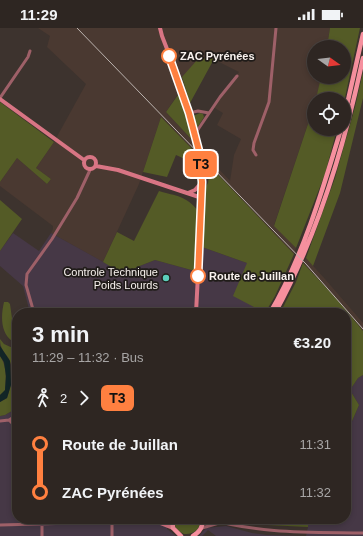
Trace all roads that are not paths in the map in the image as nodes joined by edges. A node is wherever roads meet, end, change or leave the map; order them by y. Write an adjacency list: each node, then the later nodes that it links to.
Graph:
1 (160, 28): 9 (street)
2 (276, 28): 13 (street)
3 (363, 34): 7 (main road)
4 (30, 51): 8 (street)
5 (363, 58): 20 (main road)
6 (238, 76): 10 (street)
7 (350, 92)
8 (0, 99): 14 (street)
9 (189, 113): 10 (street); 11 (street)
10 (209, 113): 11 (street)
11 (195, 132): 17 (street)
12 (339, 136): 20 (main road)
13 (256, 155)
14 (84, 160): 15 (street); 16 (street)
15 (96, 166): 16 (street); 18 (street)
16 (90, 170): 22 (street)
17 (202, 182): 18 (street); 19 (street)
18 (188, 193): 19 (street)
19 (202, 198): 23 (street)
20 (304, 245): 21 (main road)
21 (296, 266): 24 (main road); 25 (main road)
22 (33, 308)
23 (196, 308)
24 (273, 308)
25 (277, 308)
26 (12, 418): 27 (street)
27 (8, 420): 28 (street); 29 (street)
28 (0, 421)
29 (12, 423)
30 (42, 524): 37 (street); 41 (street)
31 (112, 524): 42 (street)
32 (163, 524): 38 (street)
33 (173, 524): 38 (main road)
34 (202, 524): 39 (main road)
35 (214, 524): 39 (street)
36 (231, 524): 40 (street)
37 (0, 525)
38 (173, 528): 43 (main road)
39 (202, 528): 44 (main road)
40 (363, 533)
41 (42, 536)
42 (112, 536)
43 (181, 536)
44 (195, 536)

